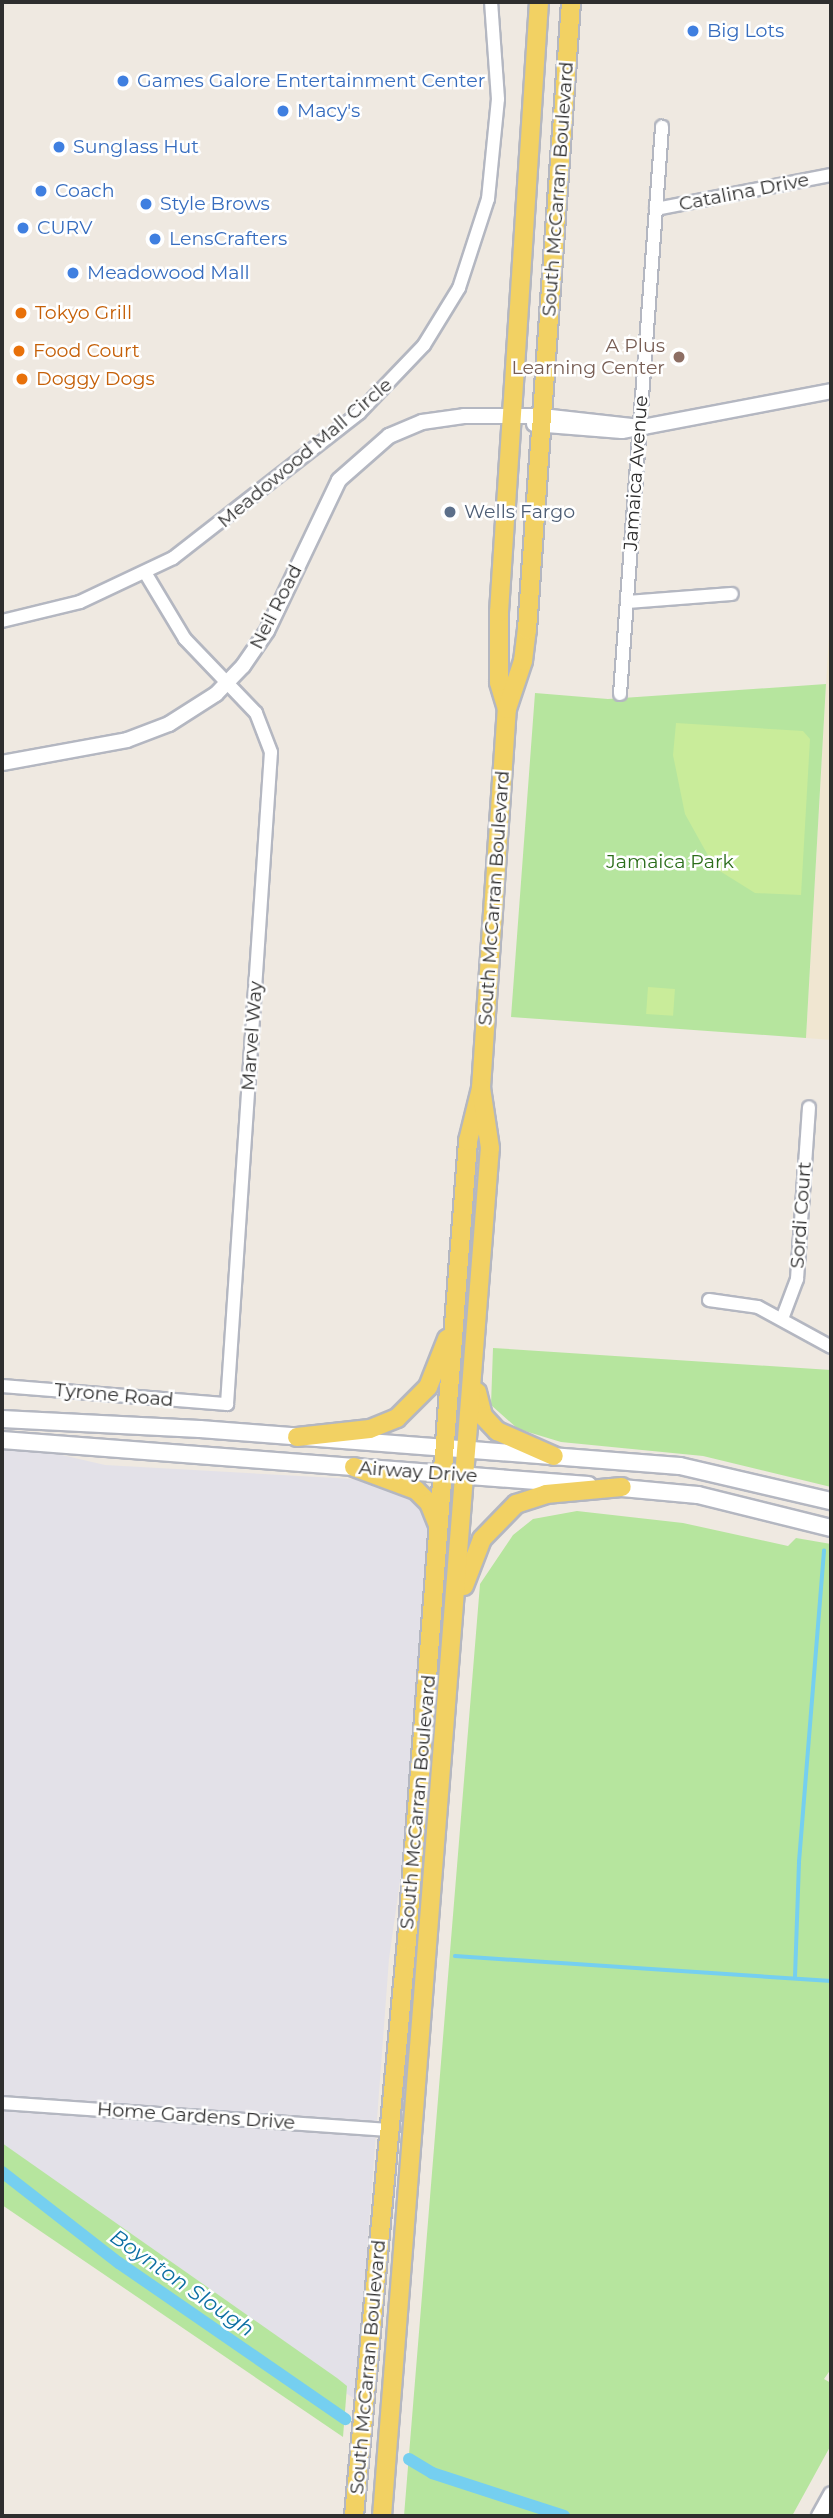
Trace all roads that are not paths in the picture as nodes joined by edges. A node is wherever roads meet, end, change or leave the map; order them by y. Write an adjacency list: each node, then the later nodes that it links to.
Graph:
1 (491, 2): 11 (street, Meadowood Mall Circle)
2 (539, 2): 8 (main road, South McCarran Boulevard)
3 (571, 2): 9 (main road, South McCarran Boulevard)
4 (662, 127): 6 (street, Jamaica Avenue)
5 (831, 175): 6 (street, Catalina Drive)
6 (656, 209): 10 (street, Jamaica Avenue)
7 (831, 391): 10 (street, Neil Road)
8 (512, 419): 9 (street, Neil Road); 15 (street, Neil Road); 17 (main road, South McCarran Boulevard)
9 (542, 421): 10 (street, Neil Road); 17 (main road, South McCarran Boulevard)
10 (640, 427): 13 (street, Jamaica Avenue)
11 (146, 574): 14 (street, Meadowood Mall Circle); 15 (street, Marvel Way)
12 (732, 594): 13 (street)
13 (627, 602): 16 (street, Jamaica Avenue)
14 (2, 621)
15 (226, 685): 18 (street, Neil Road); 27 (street, Marvel Way)
16 (620, 694)
17 (507, 709): 19 (main road, South McCarran Boulevard)
18 (2, 763)
19 (481, 1088): 22 (main road, South McCarran Boulevard); 25 (main road, South McCarran Boulevard)
20 (809, 1107): 23 (street, Sordi Court)
21 (709, 1300): 23 (street)
22 (456, 1310): 29 (main road); 31 (main road, South McCarran Boulevard)
23 (782, 1319): 24 (street)
24 (831, 1347)
25 (473, 1375): 32 (main road, South McCarran Boulevard); 33 (main road)
26 (2, 1386): 27 (street, Tyrone Road)
27 (227, 1404)
28 (2, 1419): 29 (main road, Airway Drive)
29 (297, 1437): 31 (main road, Airway Drive)
30 (2, 1440): 34 (main road, Airway Drive)
31 (446, 1448): 32 (main road, Airway Drive); 35 (main road, South McCarran Boulevard)
32 (467, 1450): 33 (main road, Airway Drive); 36 (main road, South McCarran Boulevard)
33 (554, 1456): 38 (main road, Airway Drive)
34 (354, 1467): 35 (main road, Airway Drive); 40 (main road)
35 (444, 1473): 36 (main road, Airway Drive); 40 (main road, South McCarran Boulevard)
36 (465, 1475): 37 (main road, Airway Drive); 41 (main road, South McCarran Boulevard)
37 (622, 1488): 39 (main road, Airway Drive); 41 (main road)
38 (831, 1501)
39 (831, 1528)
40 (439, 1530): 43 (main road, South McCarran Boulevard)
41 (454, 1620): 44 (main road, South McCarran Boulevard)
42 (2, 2103): 43 (street, Home Gardens Drive)
43 (390, 2130): 44 (main road); 46 (main road, South McCarran Boulevard)
44 (395, 2345): 47 (main road, South McCarran Boulevard)
45 (831, 2494): 48 (street)
46 (354, 2516)
47 (382, 2516)
48 (819, 2516)

